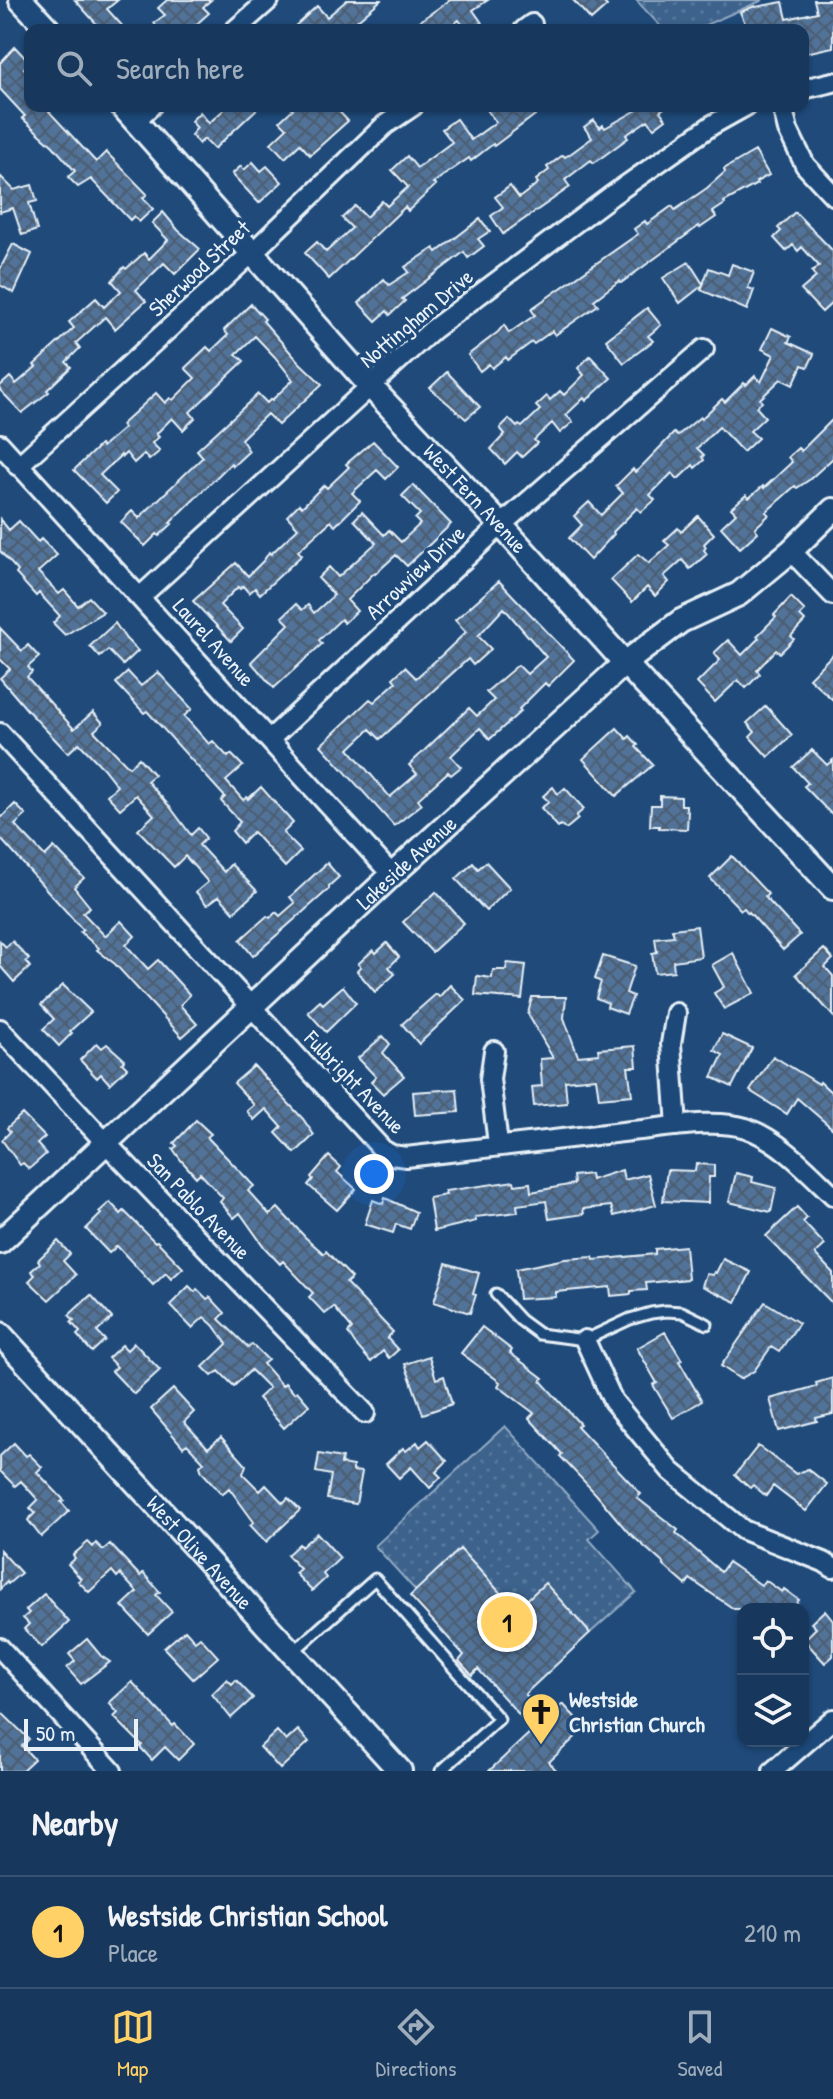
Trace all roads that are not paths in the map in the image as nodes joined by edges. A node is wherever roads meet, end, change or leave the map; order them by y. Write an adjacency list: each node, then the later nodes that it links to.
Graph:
1 (21, 0): 3 (street)
2 (269, 0): 4 (street)
3 (43, 24)
4 (242, 24)
5 (833, 82): 6 (street)
6 (809, 88)
7 (138, 112): 12 (street, West Fern Avenue)
8 (404, 112): 12 (street, Sherwood Street)
9 (735, 112): 14 (street, Nottingham Drive)
10 (784, 112): 11 (street)
11 (833, 195)
12 (253, 252): 14 (street, West Fern Avenue); 16 (street, Sherwood Street)
13 (704, 349): 18 (street, Arrowview Drive)
14 (371, 387): 18 (street, West Fern Avenue); 21 (street, Nottingham Drive)
15 (0, 444): 16 (street, Laurel Avenue)
16 (18, 466): 21 (street, Laurel Avenue)
17 (833, 510): 19 (street, Lakeside Avenue)
18 (501, 525): 22 (street, West Fern Avenue); 24 (street, Arrowview Drive)
19 (791, 551): 20 (street); 22 (street, Lakeside Avenue)
20 (833, 595)
21 (140, 597): 24 (street, Laurel Avenue)
22 (625, 663): 25 (street, Lakeside Avenue); 26 (street, West Fern Avenue)
23 (0, 733): 27 (street, Fulbright Avenue)
24 (270, 739): 25 (street, Laurel Avenue)
25 (392, 875): 27 (street, Lakeside Avenue)
26 (833, 888)
27 (252, 1007): 32 (street, Lakeside Avenue); 33 (street, Fulbright Avenue)
28 (676, 1013): 31 (street)
29 (0, 1029): 32 (street, San Pablo Avenue)
30 (494, 1051): 33 (street)
31 (677, 1126): 33 (street, Fulbright Avenue); 34 (street, Fulbright Avenue)
32 (105, 1142): 35 (street, Lakeside Avenue); 40 (street, San Pablo Avenue)
33 (498, 1144)
34 (833, 1195)
35 (0, 1242)
36 (496, 1294): 39 (lane)
37 (707, 1324): 39 (lane)
38 (0, 1334): 43 (street, West Olive Avenue)
39 (585, 1340): 41 (street)
40 (365, 1413)
41 (833, 1568)
42 (0, 1648): 45 (street)
43 (292, 1653): 46 (street, West Olive Avenue); 47 (lane)
44 (833, 1719): 48 (street)
45 (112, 1771)
46 (400, 1771)
47 (441, 1771)
48 (773, 1771)

